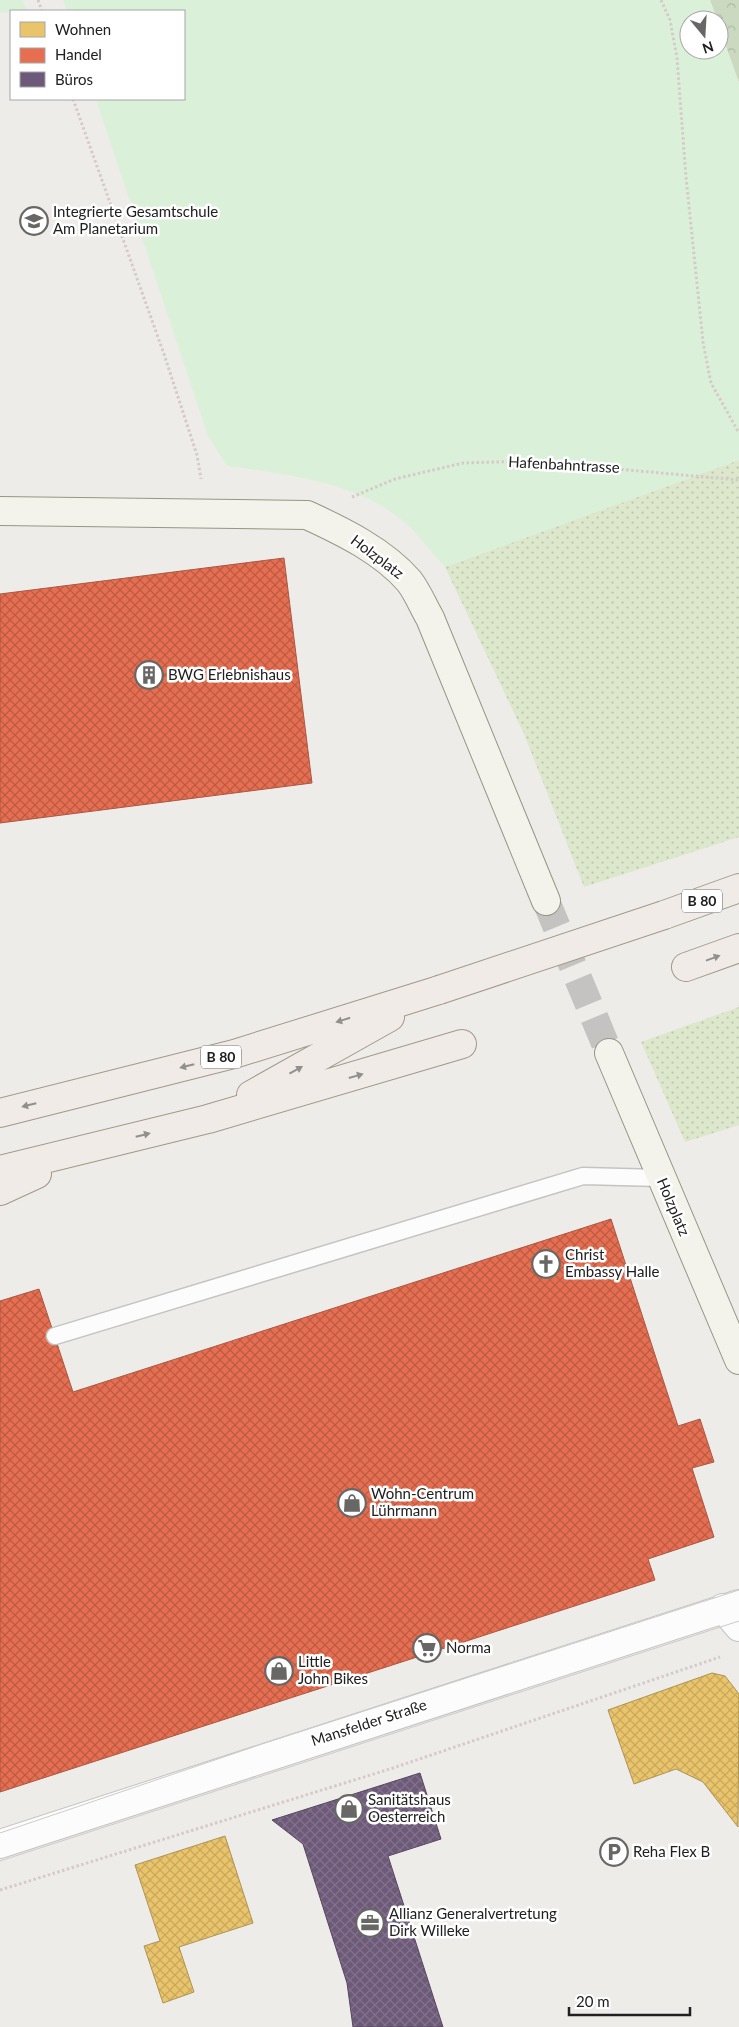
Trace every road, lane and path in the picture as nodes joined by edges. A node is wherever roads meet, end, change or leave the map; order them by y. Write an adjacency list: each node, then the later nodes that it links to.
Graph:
1 (661, 0): 3 (path)
2 (73, 100): 6 (path)
3 (739, 433)
4 (739, 480): 7 (path, Hafenbahntrasse)
5 (0, 511): 6 (street, Holzplatz)
6 (208, 514): 7 (street, Holzplatz)
7 (307, 515): 9 (street, Holzplatz)
8 (739, 888): 12 (main road, B 80, bridge)
9 (546, 901)
10 (739, 948): 11 (main road, one-way to 10)
11 (686, 967)
12 (439, 990): 15 (main road, B 80, one-way to 15); 16 (main road, one-way to 12)
13 (462, 1044): 16 (main road, one-way to 13)
14 (609, 1053): 19 (street, Holzplatz)
15 (0, 1113)
16 (208, 1119): 17 (main road, one-way to 16)
17 (96, 1147): 18 (main road); 20 (main road)
18 (0, 1170)
19 (660, 1178): 21 (lane); 22 (street, Holzplatz)
20 (0, 1191)
21 (55, 1336)
22 (739, 1360)
23 (734, 1613): 25 (street, Mansfelder Straße)
24 (721, 1657): 26 (path)
25 (0, 1844)
26 (0, 1890)

